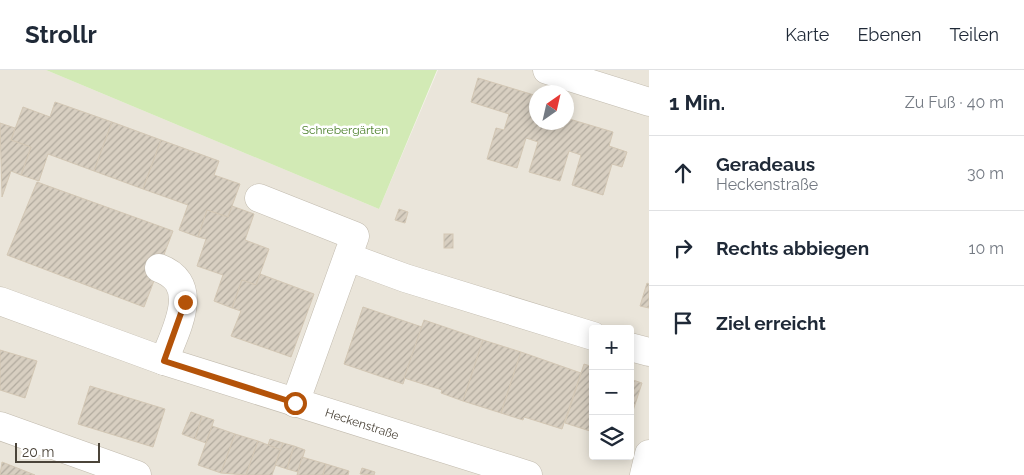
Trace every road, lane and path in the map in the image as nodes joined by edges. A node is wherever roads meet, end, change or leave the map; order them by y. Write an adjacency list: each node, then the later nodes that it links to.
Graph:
1 (546, 70): 2 (street)
2 (649, 102)
3 (259, 198): 4 (street)
4 (348, 257): 7 (street); 11 (street)
5 (159, 268): 10 (street)
6 (0, 301): 10 (street, Heckenstraße)
7 (589, 335)
8 (634, 348): 9 (street)
9 (649, 352)
10 (164, 361): 11 (street, Heckenstraße)
11 (295, 403): 14 (street, Heckenstraße)
12 (0, 426): 15 (street)
13 (649, 454): 16 (street)
14 (510, 473)
15 (137, 475)
16 (644, 475)

